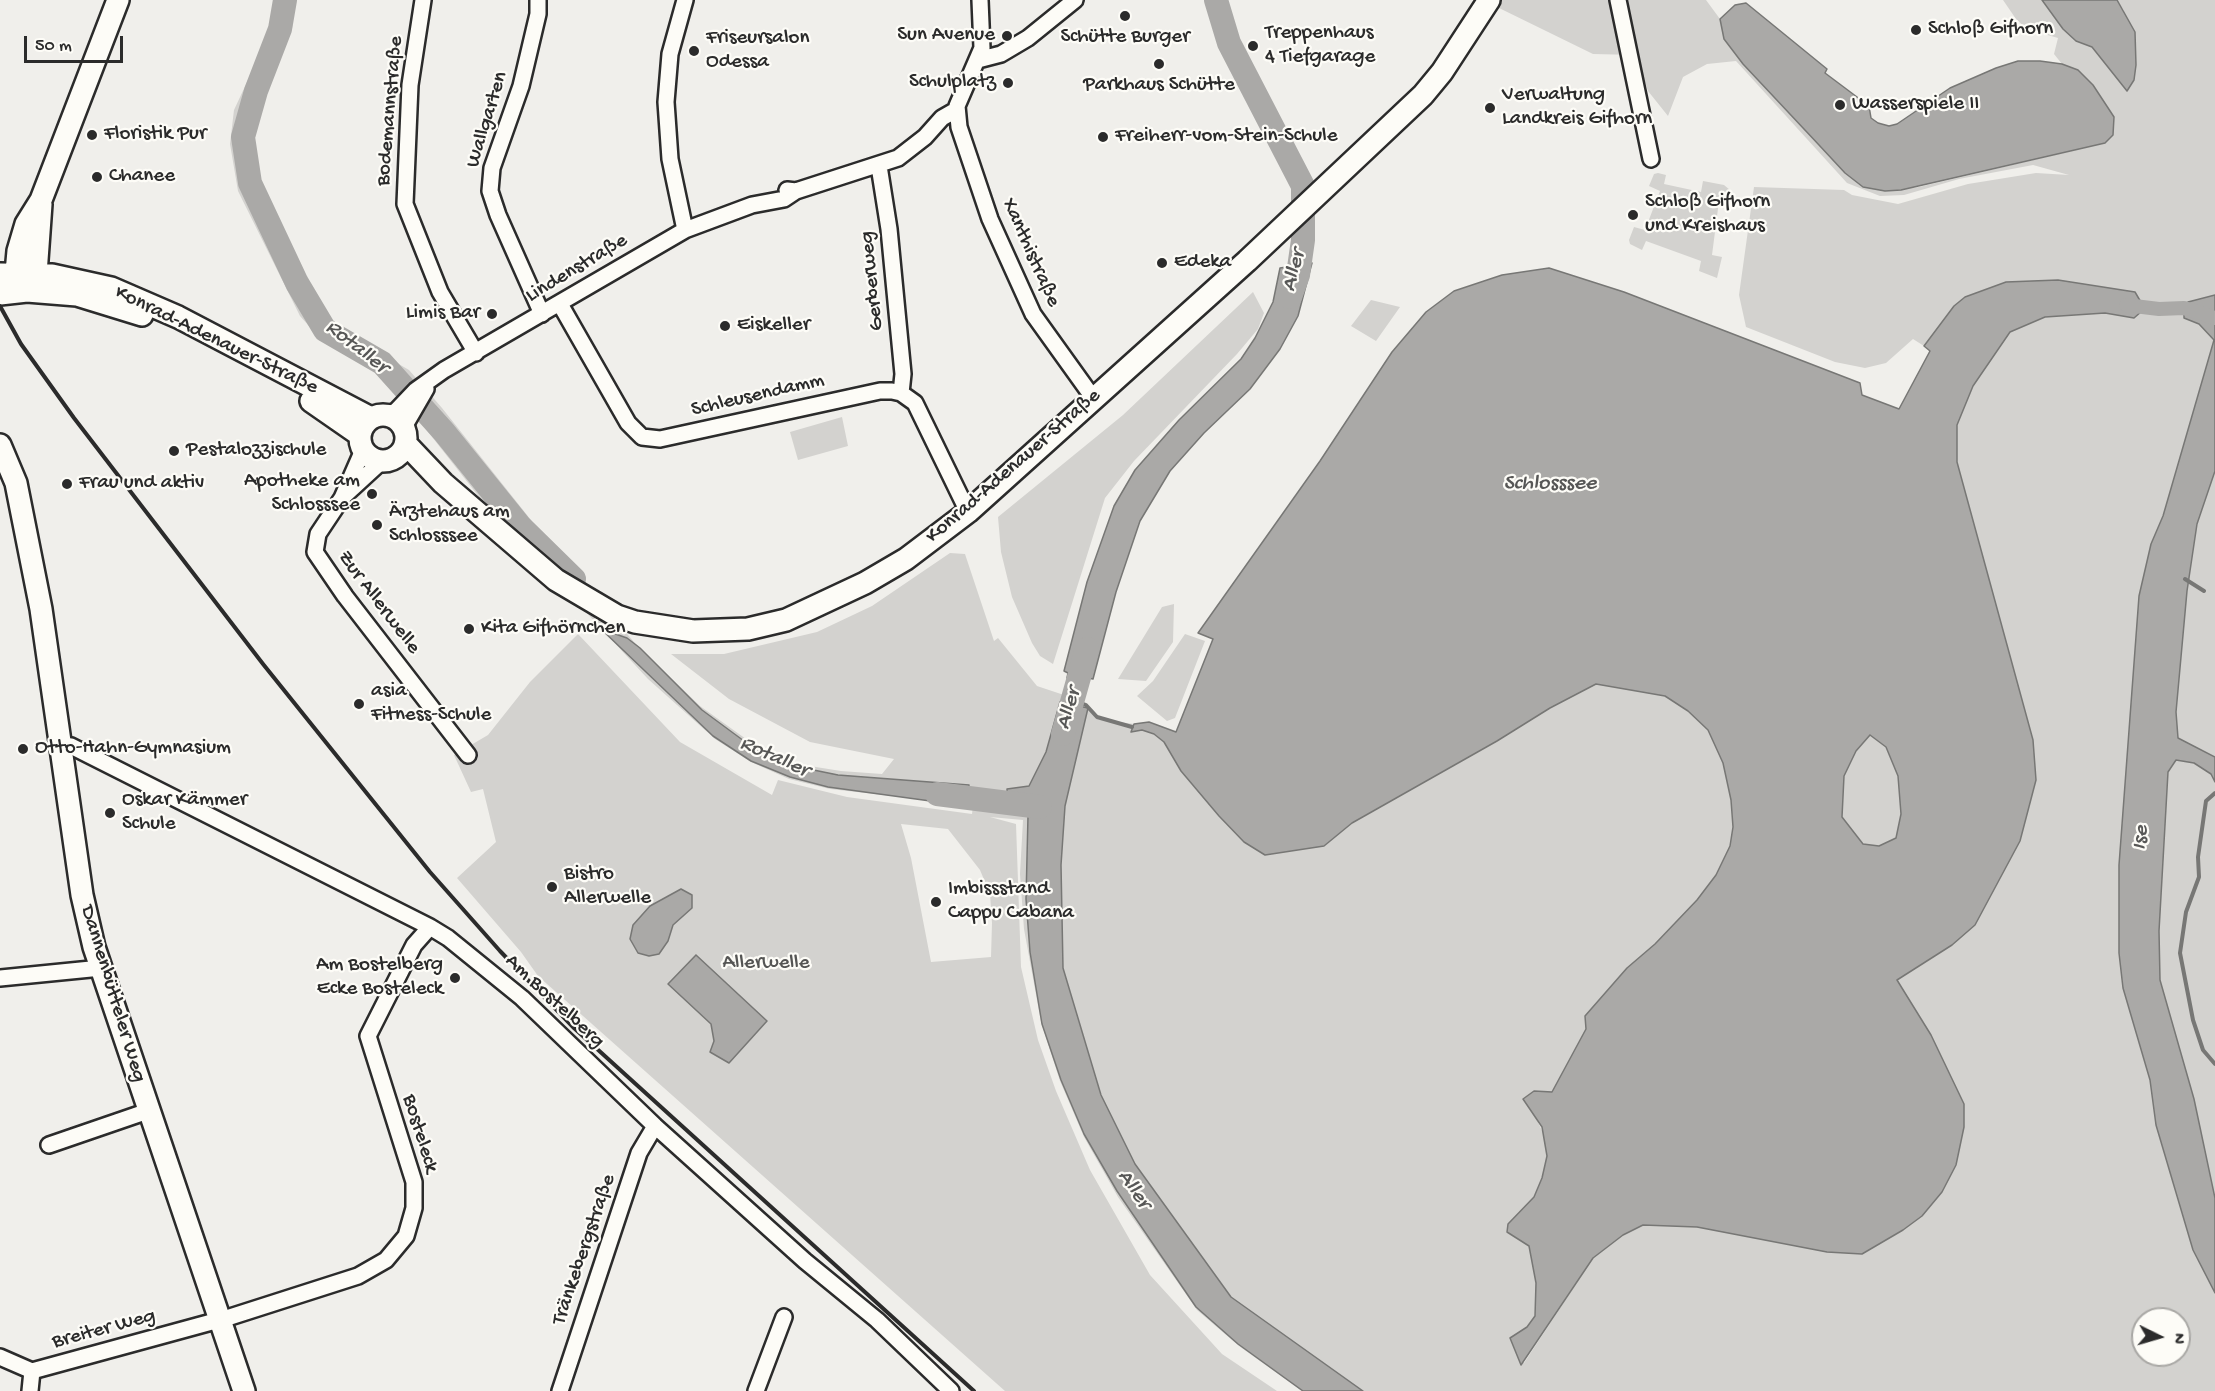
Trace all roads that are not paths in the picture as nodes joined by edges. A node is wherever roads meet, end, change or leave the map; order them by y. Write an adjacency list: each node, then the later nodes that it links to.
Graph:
1 (118, 0): 14 (street)
2 (423, 0): 18 (street, Bodemannstraße)
3 (538, 0): 17 (street, Wallgarten)
4 (685, 0): 13 (street)
5 (980, 0): 9 (street)
6 (1075, 0): 9 (street)
7 (1489, 0): 20 (street, Konrad-Adenauer-Straße)
8 (1618, 0): 11 (street)
9 (978, 60): 10 (street)
10 (956, 110): 12 (street, Lindenstraße); 20 (street, Xanthistraße)
11 (1652, 159)
12 (879, 165): 13 (street, Lindenstraße); 19 (street, Gerberweg)
13 (685, 230): 16 (street, Lindenstraße)
14 (20, 278): 15 (street); 21 (street, Konrad-Adenauer-Straße); 21 (street, Konrad-Adenauer-Straße)
15 (0, 294)
16 (561, 304): 17 (street, Lindenstraße); 19 (street, Schleusendamm)
17 (543, 314): 18 (street, Lindenstraße)
18 (476, 353): 21 (street, Lindenstraße)
19 (901, 393): 23 (street)
20 (1094, 399): 23 (street, Konrad-Adenauer-Straße)
21 (394, 425): 23 (street, Konrad-Adenauer-Straße); 25 (street, Zur Allerwelle)
22 (0, 445): 24 (street, Dannenbütteler Weg)
23 (968, 512)
24 (61, 744): 26 (street, Am Bostelberg); 27 (street, Dannenbütteler Weg)
25 (468, 755)
26 (430, 927): 30 (street, Am Bostelberg); 33 (street, Bosteleck)
27 (101, 968): 28 (street); 29 (street, Dannenbütteler Weg)
28 (0, 978)
29 (148, 1111): 31 (street); 33 (street, Dannenbütteler Weg)
30 (655, 1126): 38 (street, Tränkebergstraße); 40 (street, Am Bostelberg)
31 (49, 1145)
32 (784, 1317): 39 (street)
33 (220, 1320): 35 (street, Breiter Weg); 37 (street, Dannenbütteler Weg)
34 (0, 1357): 35 (street, Breiter Weg)
35 (32, 1371): 36 (street)
36 (30, 1391)
37 (244, 1391)
38 (560, 1391)
39 (756, 1391)
40 (951, 1391)

